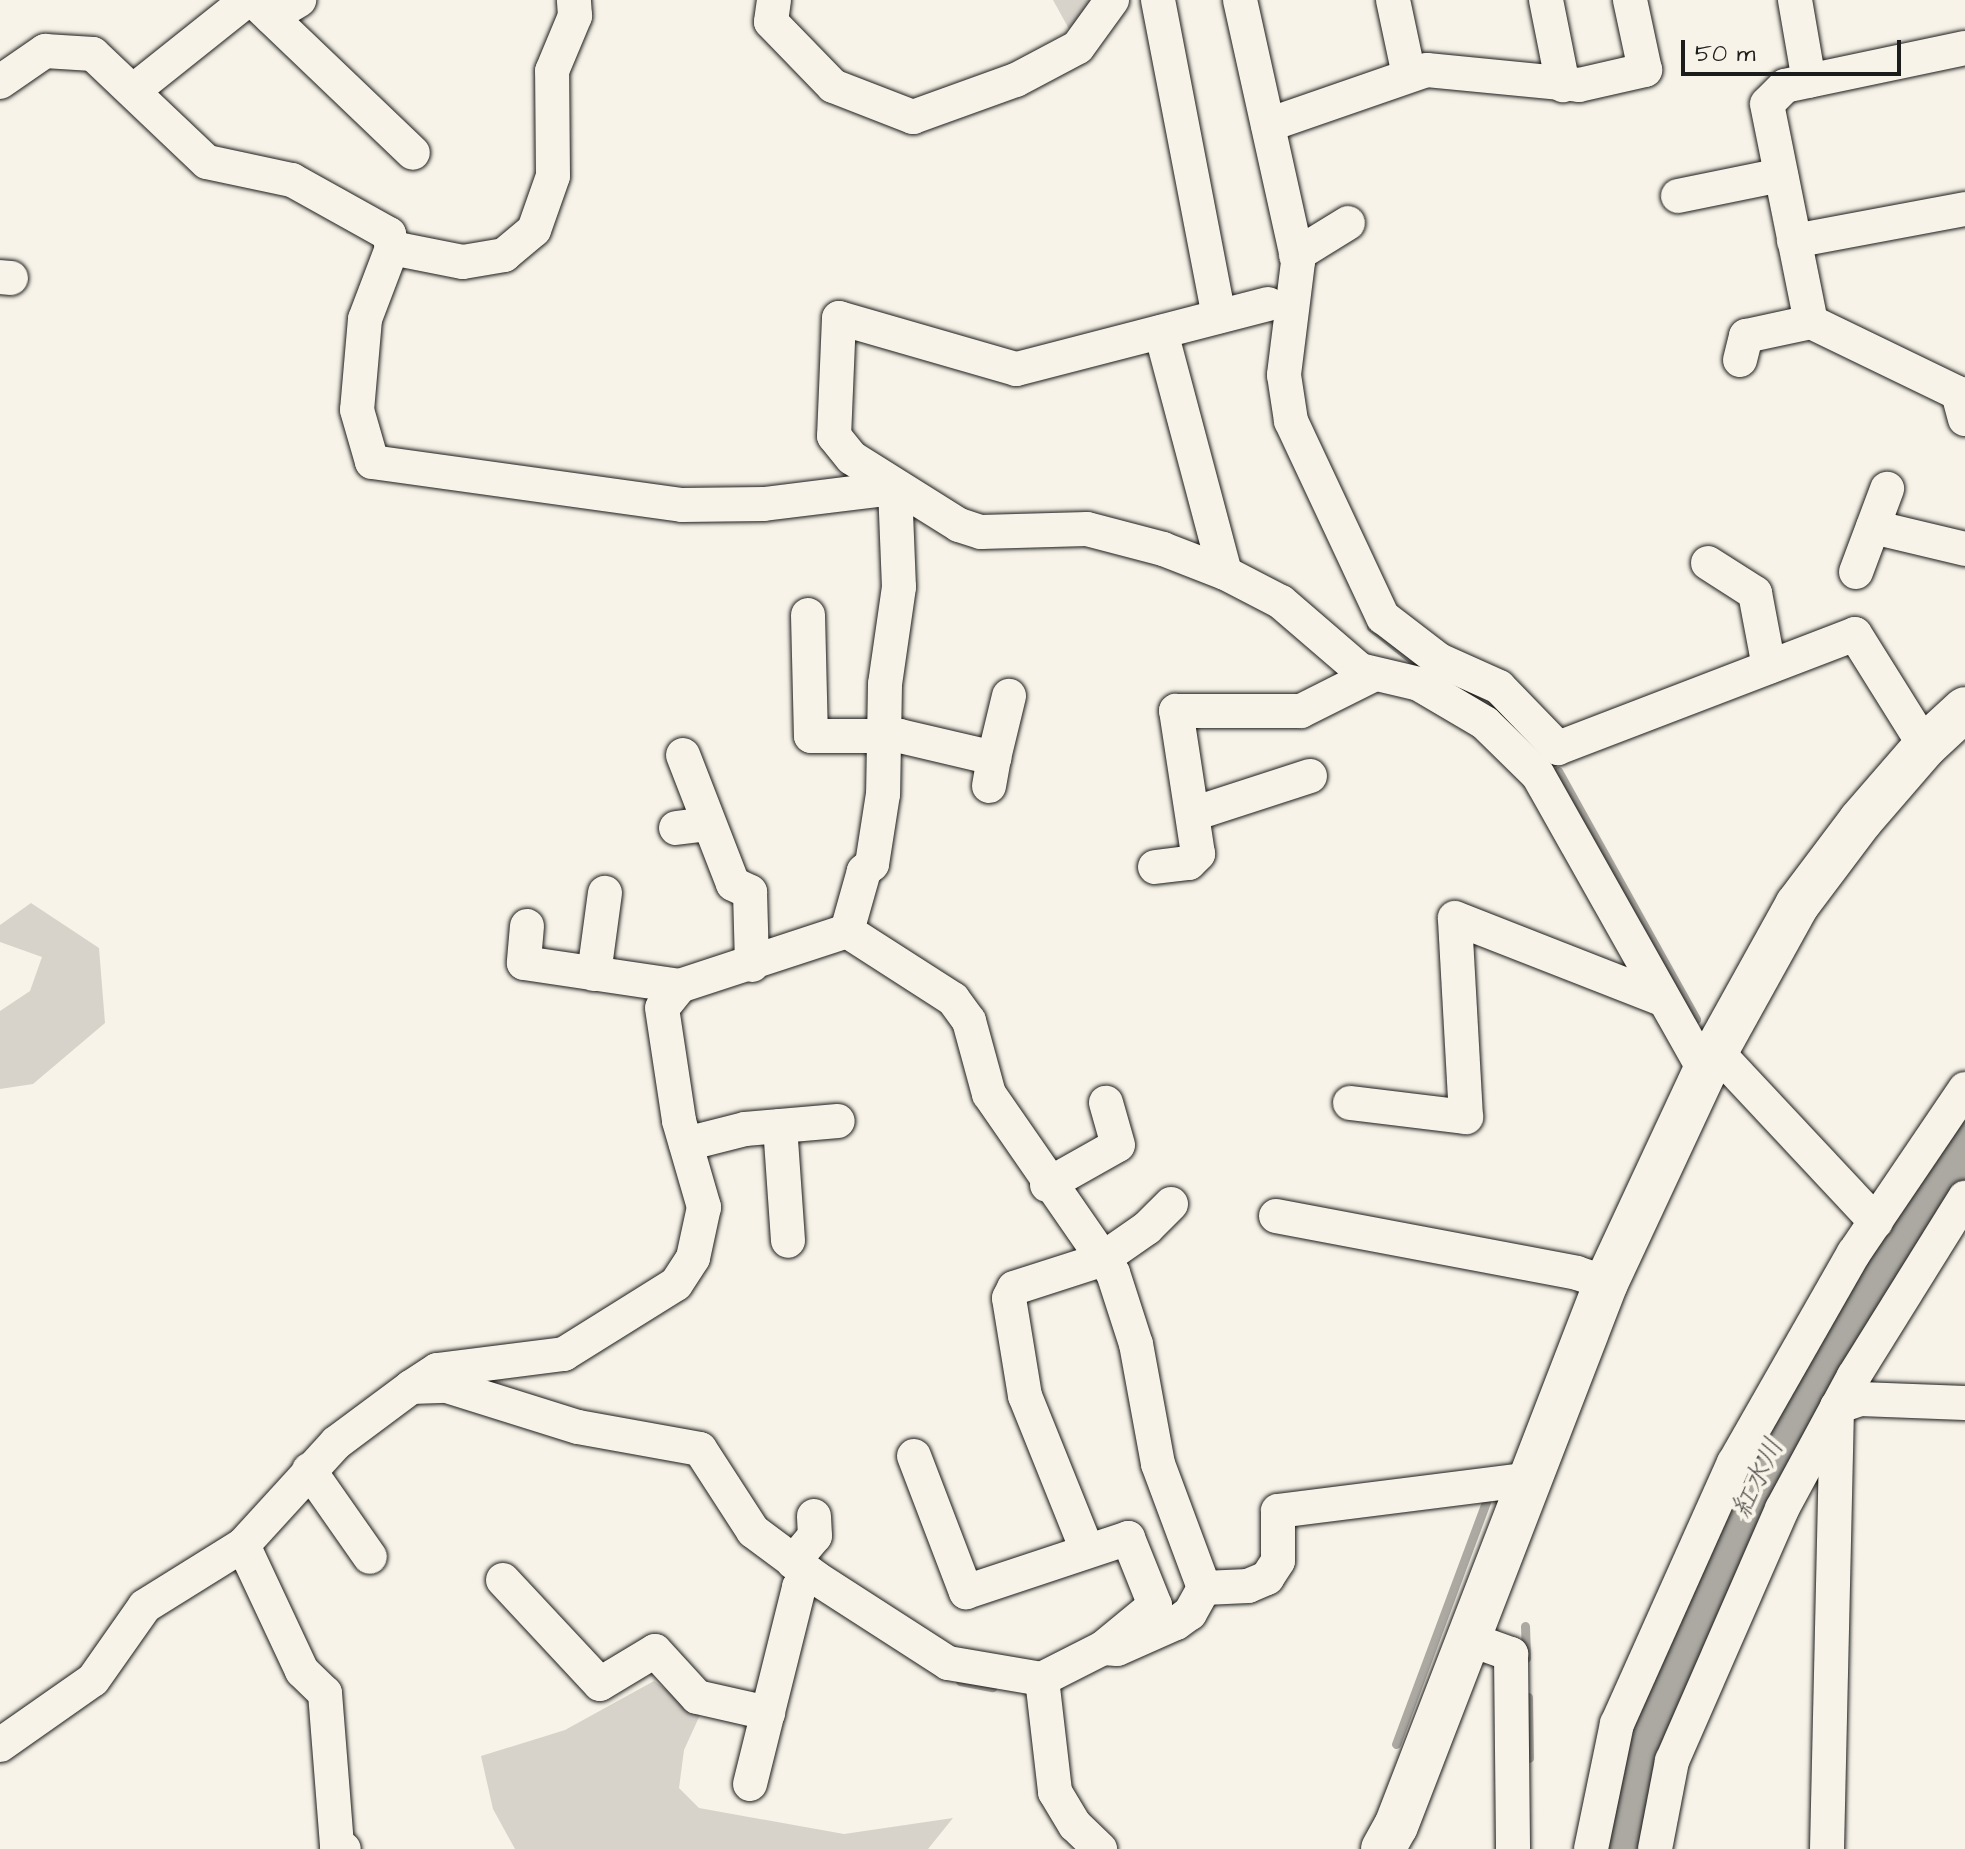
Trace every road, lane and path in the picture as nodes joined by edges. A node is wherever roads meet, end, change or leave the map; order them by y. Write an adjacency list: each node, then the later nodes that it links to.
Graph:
1 (574, 0): 24 (street)
2 (774, 0): 3 (street)
3 (1112, 0)
4 (1158, 0): 27 (street)
5 (1240, 0): 17 (street)
6 (1393, 0): 12 (street)
7 (1546, 0): 15 (street)
8 (1630, 0): 15 (street)
9 (1795, 0): 13 (street)
10 (268, 4): 16 (street); 18 (street)
11 (1965, 48): 13 (street)
12 (1409, 75): 15 (street); 17 (street)
13 (1809, 81): 19 (street)
14 (0, 82): 16 (street)
15 (1563, 85)
16 (133, 91): 24 (street)
17 (1268, 125): 25 (street)
18 (413, 153)
19 (1781, 175): 20 (street); 23 (street)
20 (1678, 196)
21 (1965, 209): 23 (street)
22 (1348, 223): 25 (street)
23 (1794, 241): 28 (street)
24 (392, 248): 32 (street)
25 (1296, 255): 40 (street)
26 (1268, 304): 27 (street)
27 (1219, 316): 29 (street)
28 (1811, 322): 30 (street); 31 (street)
29 (1161, 332): 32 (street); 38 (street)
30 (1740, 360)
31 (1964, 406)
32 (895, 488): 38 (street); 44 (street)
33 (1887, 489): 34 (street)
34 (1873, 527): 35 (street); 37 (street)
35 (1965, 549)
36 (1708, 563): 40 (street)
37 (1856, 572)
38 (1225, 573): 41 (street)
39 (808, 615): 44 (street)
40 (1769, 667): 45 (street)
41 (1373, 675): 48 (street); 56 (street)
42 (1009, 696): 44 (street)
43 (1965, 709): 45 (street)
44 (883, 735): 52 (street)
45 (1925, 746): 57 (street)
46 (683, 755): 53 (street)
47 (1310, 776): 48 (street)
48 (1193, 814): 49 (street)
49 (1155, 867)
50 (605, 893): 54 (street)
51 (527, 926): 54 (street)
52 (847, 931): 53 (street); 64 (street)
53 (752, 965): 55 (street)
54 (594, 974): 55 (street)
55 (680, 986): 63 (street)
56 (1662, 999): 57 (street); 60 (street)
57 (1711, 1061): 68 (street); 71 (street)
58 (1965, 1089): 68 (street)
59 (1106, 1103): 64 (street)
60 (1350, 1103)
61 (838, 1121): 62 (street)
62 (780, 1126): 63 (street); 69 (street)
63 (686, 1144): 72 (street)
64 (1047, 1185): 70 (street)
65 (1965, 1198): 74 (street)
66 (1171, 1204): 70 (street)
67 (1276, 1216): 71 (street)
68 (1876, 1222): 96 (street)
69 (788, 1241)
70 (1101, 1260): 80 (street); 84 (street)
71 (1606, 1283): 77 (street)
72 (411, 1387): 76 (street); 82 (street)
73 (1965, 1403): 74 (street)
74 (1837, 1407): 97 (street); 98 (street)
75 (914, 1456): 80 (street)
76 (309, 1470): 79 (street); 81 (street)
77 (1530, 1479): 84 (street); 85 (street)
78 (814, 1516): 82 (street)
79 (243, 1545): 89 (street); 92 (street)
80 (1087, 1550): 86 (street)
81 (370, 1557)
82 (802, 1568): 87 (street); 88 (street)
83 (503, 1580): 88 (street)
84 (1204, 1588): 86 (street)
85 (1469, 1639): 94 (street); 95 (street)
86 (1103, 1648): 87 (street)
87 (1042, 1679): 91 (street)
88 (768, 1713): 90 (street)
89 (0, 1745)
90 (750, 1784)
91 (1070, 1837): 93 (street)
92 (344, 1849)
93 (1100, 1849)
94 (1383, 1849)
95 (1513, 1849)
96 (1591, 1849)
97 (1655, 1849)
98 (1827, 1849)

